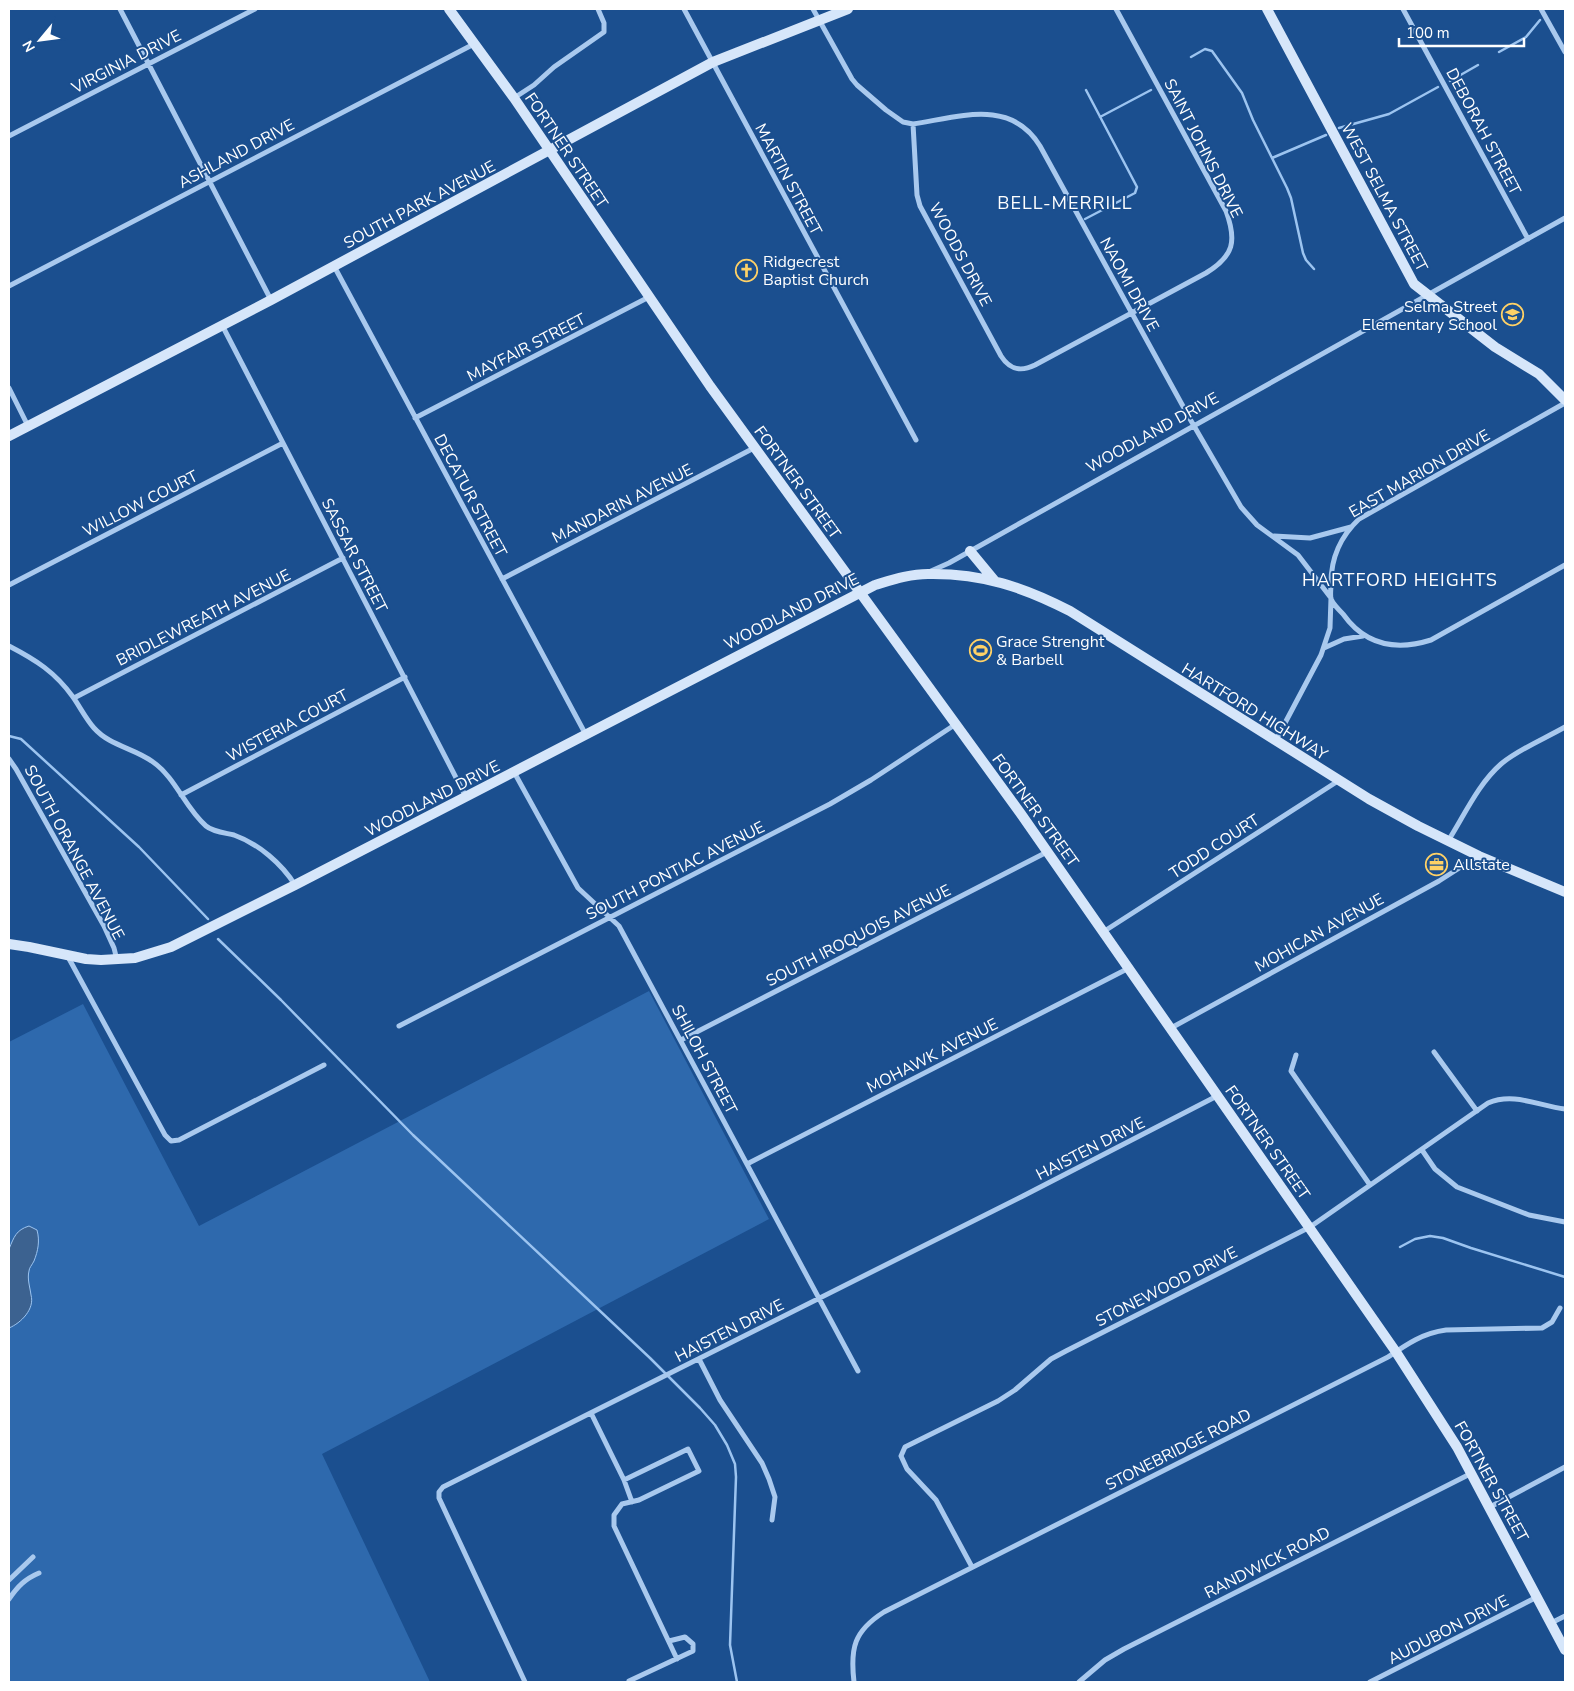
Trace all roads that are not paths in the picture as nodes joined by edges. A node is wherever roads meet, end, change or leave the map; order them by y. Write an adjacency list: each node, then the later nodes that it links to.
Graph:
1 (120, 9): 16 (street)
2 (255, 9): 16 (street, VIRGINIA DRIVE)
3 (449, 9): 13 (street, FORTNER STREET)
4 (598, 9): 17 (street)
5 (684, 9): 15 (street, MARTIN STREET)
6 (813, 9): 12 (street)
7 (848, 9): 12 (street, SOUTH PARK AVENUE)
8 (1116, 9): 29 (street, SAINT JOHNS DRIVE)
9 (1267, 9): 26 (street, WEST SELMA STREET)
10 (1403, 9): 23 (street, DEBORAH STREET)
11 (1541, 9): 14 (street)
12 (819, 20): 15 (street, SOUTH PARK AVENUE); 18 (street)
13 (475, 44): 17 (street, FORTNER STREET); 21 (street, ASHLAND DRIVE)
14 (1565, 52)
15 (713, 62): 20 (street, SOUTH PARK AVENUE); 37 (street, MARTIN STREET)
16 (148, 64): 19 (street, VIRGINIA DRIVE); 21 (street)
17 (514, 98): 20 (street, FORTNER STREET)
18 (913, 124): 29 (street, NAOMI DRIVE); 29 (street, WOODS DRIVE)
19 (9, 136)
20 (550, 151): 24 (street, SOUTH PARK AVENUE); 27 (street, FORTNER STREET)
21 (210, 181): 25 (street, ASHLAND DRIVE); 28 (street)
22 (1565, 218): 23 (street, WOODLAND DRIVE)
23 (1528, 239): 26 (street, WOODLAND DRIVE)
24 (334, 266): 28 (street, SOUTH PARK AVENUE); 33 (street, DECATUR STREET)
25 (9, 286)
26 (1428, 295): 32 (street, WEST SELMA STREET); 35 (street, WOODLAND DRIVE)
27 (649, 297): 33 (street, MAYFAIR STREET); 39 (street, FORTNER STREET)
28 (271, 300): 30 (street, SOUTH PARK AVENUE)
29 (1132, 313): 35 (street, NAOMI DRIVE)
30 (222, 326): 34 (street, SOUTH PARK AVENUE); 38 (street, SASSAR STREET)
31 (9, 388): 34 (street)
32 (1565, 402): 40 (street, EAST MARION DRIVE)
33 (415, 418): 46 (street, DECATUR STREET)
34 (28, 426): 36 (street, SOUTH PARK AVENUE)
35 (1195, 426): 41 (street, NAOMI DRIVE); 42 (street, WOODLAND DRIVE)
36 (9, 436)
37 (916, 440)
38 (283, 443): 43 (street, SASSAR STREET); 48 (street, WILLOW COURT)
39 (754, 448): 46 (street, MANDARIN AVENUE); 49 (street, FORTNER STREET)
40 (1351, 527): 41 (street); 50 (street, EAST MARION DRIVE)
41 (1273, 536): 50 (street, NAOMI DRIVE)
42 (970, 551): 45 (street, WOODLAND DRIVE); 47 (street)
43 (343, 558): 54 (street, SASSAR STREET); 55 (street, BRIDLEWREATH AVENUE)
44 (1565, 565): 51 (street)
45 (926, 574): 47 (street, HARTFORD HIGHWAY); 49 (street, WOODLAND DRIVE)
46 (502, 579): 58 (street, DECATUR STREET)
47 (994, 580): 59 (street, HARTFORD HIGHWAY)
48 (9, 585)
49 (860, 593): 56 (street, FORTNER STREET); 58 (street, WOODLAND DRIVE)
50 (1331, 598): 51 (street, NAOMI DRIVE); 53 (street, EAST MARION DRIVE)
51 (1363, 636): 53 (street)
52 (9, 646): 55 (street)
53 (1324, 648): 59 (street, EAST MARION DRIVE)
54 (405, 678): 63 (street, WISTERIA COURT); 64 (street, SASSAR STREET)
55 (74, 698): 63 (street)
56 (956, 724): 66 (street, FORTNER STREET); 70 (street, SOUTH PONTIAC AVENUE)
57 (1565, 727): 65 (street)
58 (586, 735): 61 (street, WOODLAND DRIVE)
59 (1275, 741): 62 (street, HARTFORD HIGHWAY)
60 (9, 758): 74 (street, SOUTH ORANGE AVENUE)
61 (514, 772): 64 (street, WOODLAND DRIVE); 70 (street, SHILOH STREET)
62 (1338, 781): 65 (street, HARTFORD HIGHWAY); 71 (street, TODD COURT)
63 (181, 795): 68 (street)
64 (466, 797): 68 (street, WOODLAND DRIVE)
65 (1448, 842): 67 (street, HARTFORD HIGHWAY)
66 (1047, 852): 71 (street, FORTNER STREET); 78 (street, SOUTH IROQUOIS AVENUE)
67 (1479, 856): 69 (street, HARTFORD HIGHWAY); 77 (street, MOHICAN AVENUE)
68 (294, 885): 74 (street, WOODLAND DRIVE)
69 (1565, 892)
70 (611, 917): 76 (street, SOUTH PONTIAC AVENUE); 78 (street, SHILOH STREET)
71 (1103, 932): 75 (street, FORTNER STREET)
72 (9, 944): 73 (street, WOODLAND DRIVE)
73 (67, 955): 74 (street, WOODLAND DRIVE); 81 (street)
74 (117, 960)
75 (1129, 968): 77 (street, FORTNER STREET); 86 (street, MOHAWK AVENUE)
76 (399, 1026)
77 (1170, 1028): 82 (street, FORTNER STREET)
78 (681, 1040): 86 (street, SHILOH STREET)
79 (1434, 1052): 84 (street)
80 (1296, 1055): 87 (street)
81 (324, 1065)
82 (1217, 1095): 89 (street, FORTNER STREET); 90 (street, HAISTEN DRIVE)
83 (1565, 1109): 84 (street, STONEWOOD DRIVE)
84 (1476, 1111): 85 (street, STONEWOOD DRIVE)
85 (1422, 1150): 87 (street, STONEWOOD DRIVE); 88 (street)
86 (747, 1164): 90 (street, SHILOH STREET)
87 (1370, 1185): 89 (street, STONEWOOD DRIVE)
88 (1565, 1222)
89 (1310, 1227): 92 (street, FORTNER STREET); 103 (street, STONEWOOD DRIVE)
90 (819, 1298): 93 (street, HAISTEN DRIVE); 94 (street, SHILOH STREET)
91 (1560, 1308): 92 (street, STONEBRIDGE ROAD)
92 (1396, 1352): 97 (street, FORTNER STREET); 103 (street, STONEBRIDGE ROAD)
93 (699, 1359): 95 (street, HAISTEN DRIVE); 101 (street)
94 (858, 1371)
95 (591, 1413): 98 (street); 114 (street, HAISTEN DRIVE)
96 (1565, 1467): 100 (street)
97 (1472, 1473): 100 (street, FORTNER STREET); 116 (street, RANDWICK ROAD)
98 (624, 1480): 99 (street); 99 (street)
99 (632, 1502): 110 (street)
100 (1490, 1507): 106 (street, FORTNER STREET)
101 (772, 1520)
102 (33, 1557): 105 (street)
103 (972, 1567): 115 (street, STONEBRIDGE ROAD)
104 (39, 1573): 107 (street)
105 (9, 1580)
106 (1538, 1597): 109 (street, FORTNER STREET); 117 (street, AUDUBON DRIVE)
107 (9, 1599)
108 (1565, 1616): 109 (street)
109 (1551, 1623): 111 (street, FORTNER STREET)
110 (669, 1641): 112 (street); 112 (street)
111 (1565, 1650)
112 (677, 1659): 113 (street)
113 (629, 1681)
114 (525, 1682)
115 (854, 1682)
116 (1079, 1682)
117 (1370, 1682)

